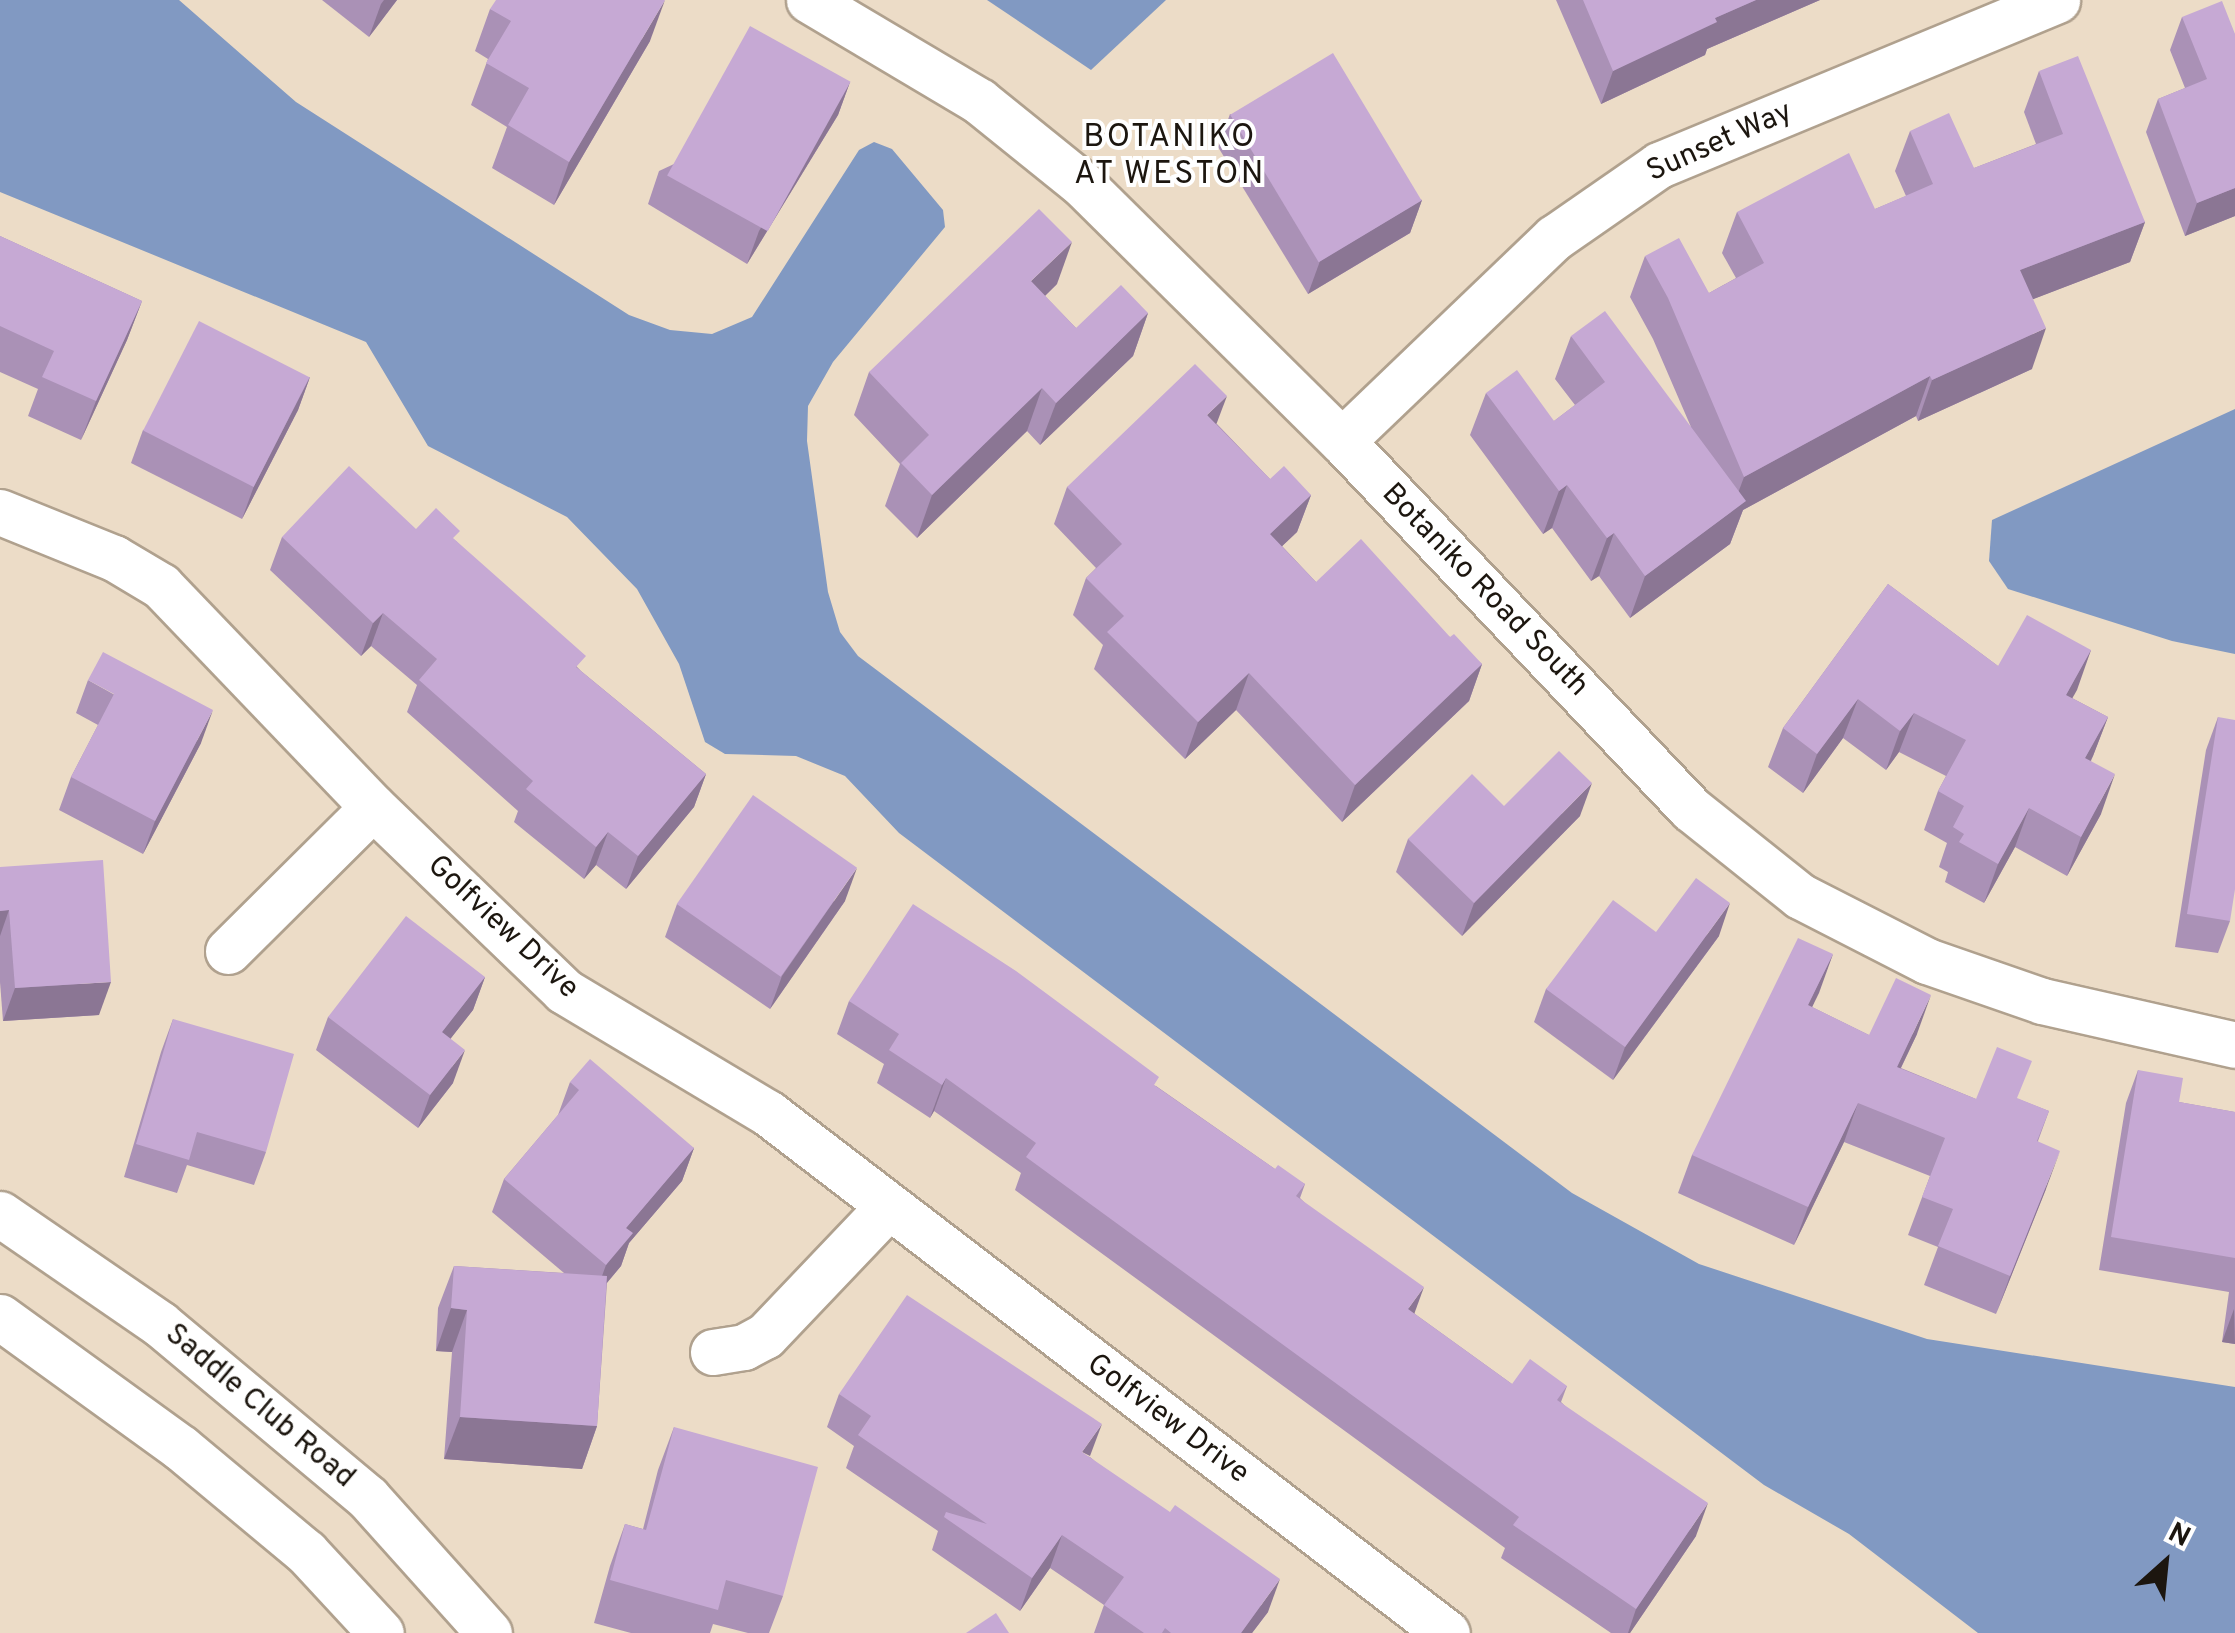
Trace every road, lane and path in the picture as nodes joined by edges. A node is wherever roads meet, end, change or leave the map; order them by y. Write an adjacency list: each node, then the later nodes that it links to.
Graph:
1 (809, 0): 3 (street, Botaniko Road South)
2 (2057, 0): 3 (street, Sunset Way)
3 (1342, 442): 7 (street, Botaniko Road South)
4 (0, 512): 5 (street, Golfview Drive)
5 (374, 807): 6 (street); 8 (street, Golfview Drive)
6 (228, 952)
7 (2235, 1045)
8 (886, 1208): 11 (street); 14 (street, Golfview Drive)
9 (0, 1214): 13 (street, Saddle Club Road)
10 (0, 1318): 12 (street)
11 (713, 1352)
12 (381, 1633)
13 (488, 1633)
14 (1447, 1633)

